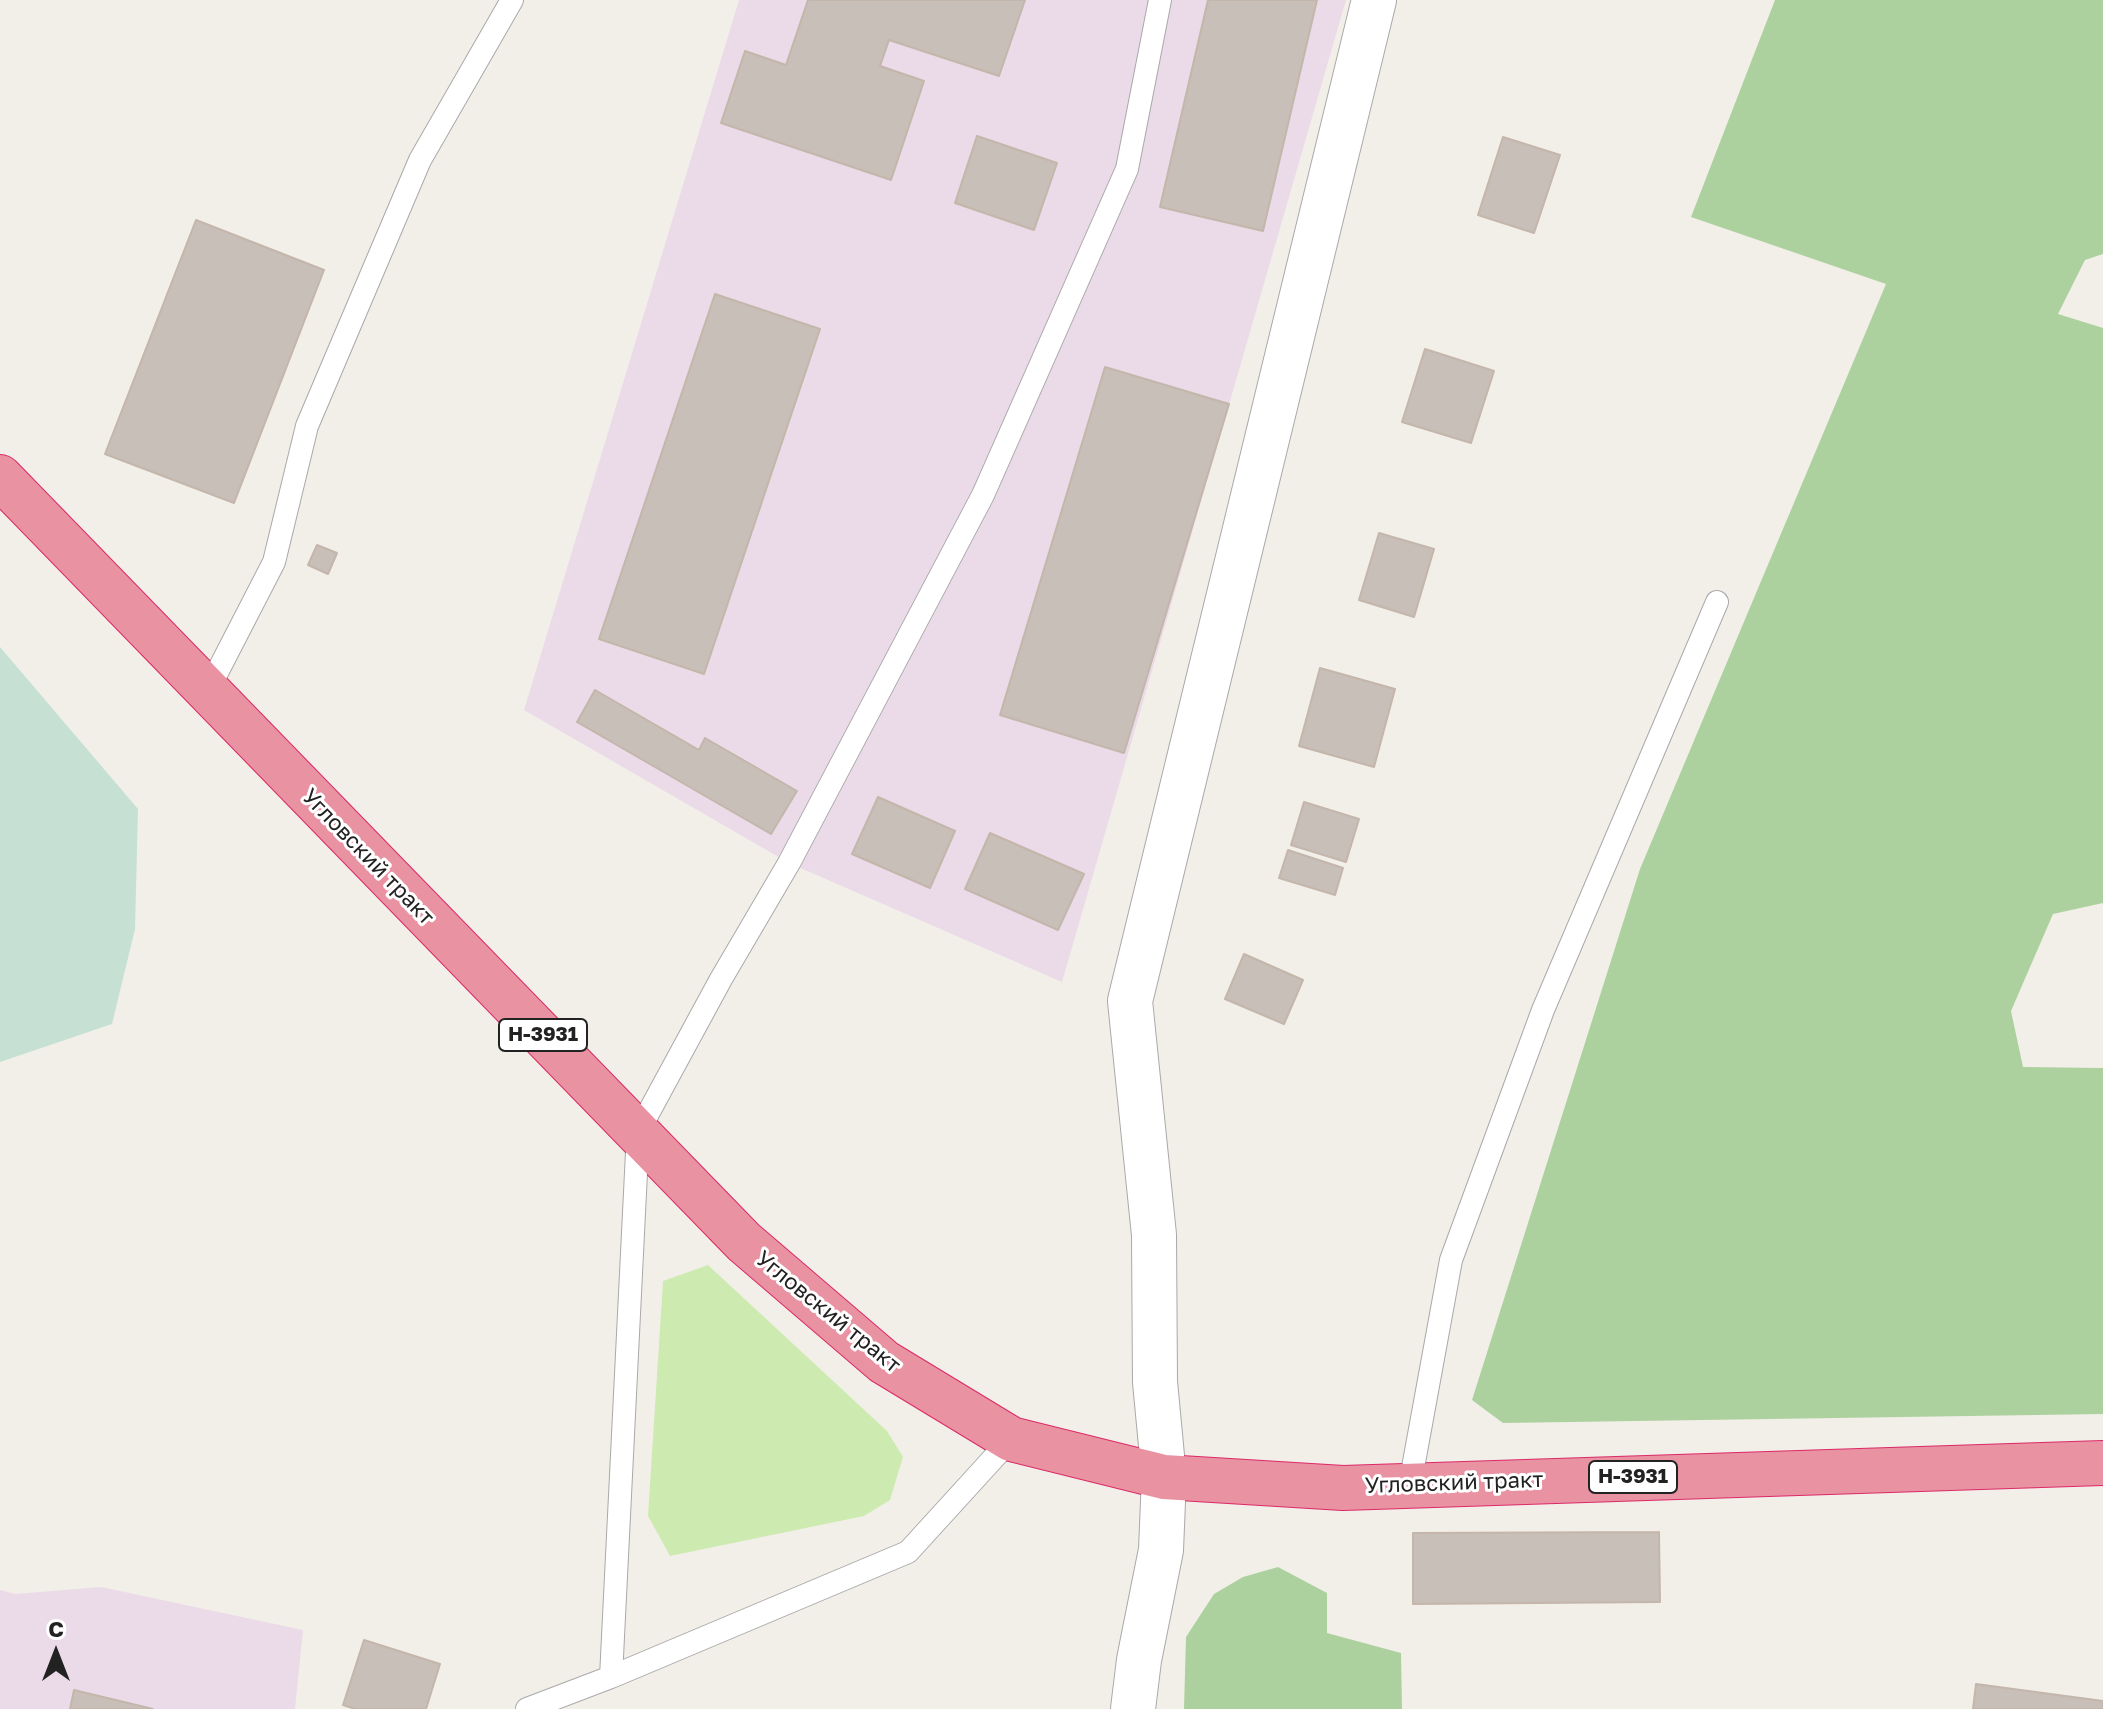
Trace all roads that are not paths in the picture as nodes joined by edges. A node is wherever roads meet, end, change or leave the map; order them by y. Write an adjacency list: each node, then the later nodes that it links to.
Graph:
1 (512, 0): 6 (lane)
2 (1160, 0): 7 (lane)
3 (1374, 0): 10 (street)
4 (0, 477): 6 (highway, Угловский тракт / Н-3931)
5 (1717, 602): 11 (lane)
6 (207, 692): 7 (highway, Угловский тракт / Н-3931)
7 (638, 1132): 8 (highway, Угловский тракт / Н-3931); 12 (lane)
8 (1011, 1439): 10 (highway, Угловский тракт / Н-3931); 12 (lane)
9 (2103, 1463): 11 (highway, Угловский тракт / Н-3931)
10 (1164, 1477): 11 (highway, Угловский тракт / Н-3931); 14 (street)
11 (1410, 1484)
12 (611, 1677): 13 (lane)
13 (527, 1709)
14 (1133, 1709)

